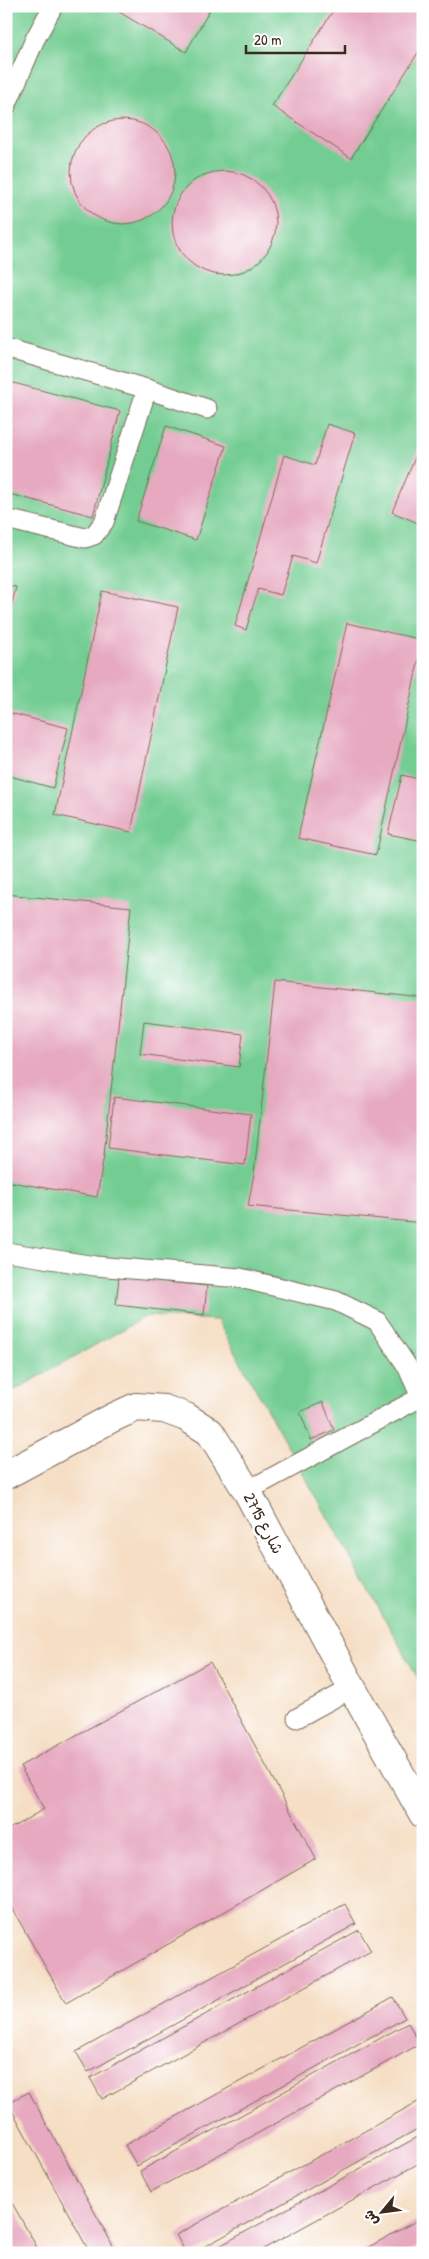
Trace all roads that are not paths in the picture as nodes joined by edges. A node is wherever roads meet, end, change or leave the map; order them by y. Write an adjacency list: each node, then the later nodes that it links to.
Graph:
1 (53, 6): 2 (lane)
2 (6, 106)
3 (6, 348): 4 (lane)
4 (147, 389): 5 (lane); 6 (lane)
5 (207, 409)
6 (6, 519)
7 (6, 1252): 8 (lane)
8 (422, 1396): 10 (lane)
9 (6, 1475): 10 (street, شارع 2715)
10 (247, 1491): 11 (street, شارع 2715)
11 (352, 1688): 12 (lane); 13 (street, شارع 2715)
12 (297, 1718)
13 (423, 1814)

